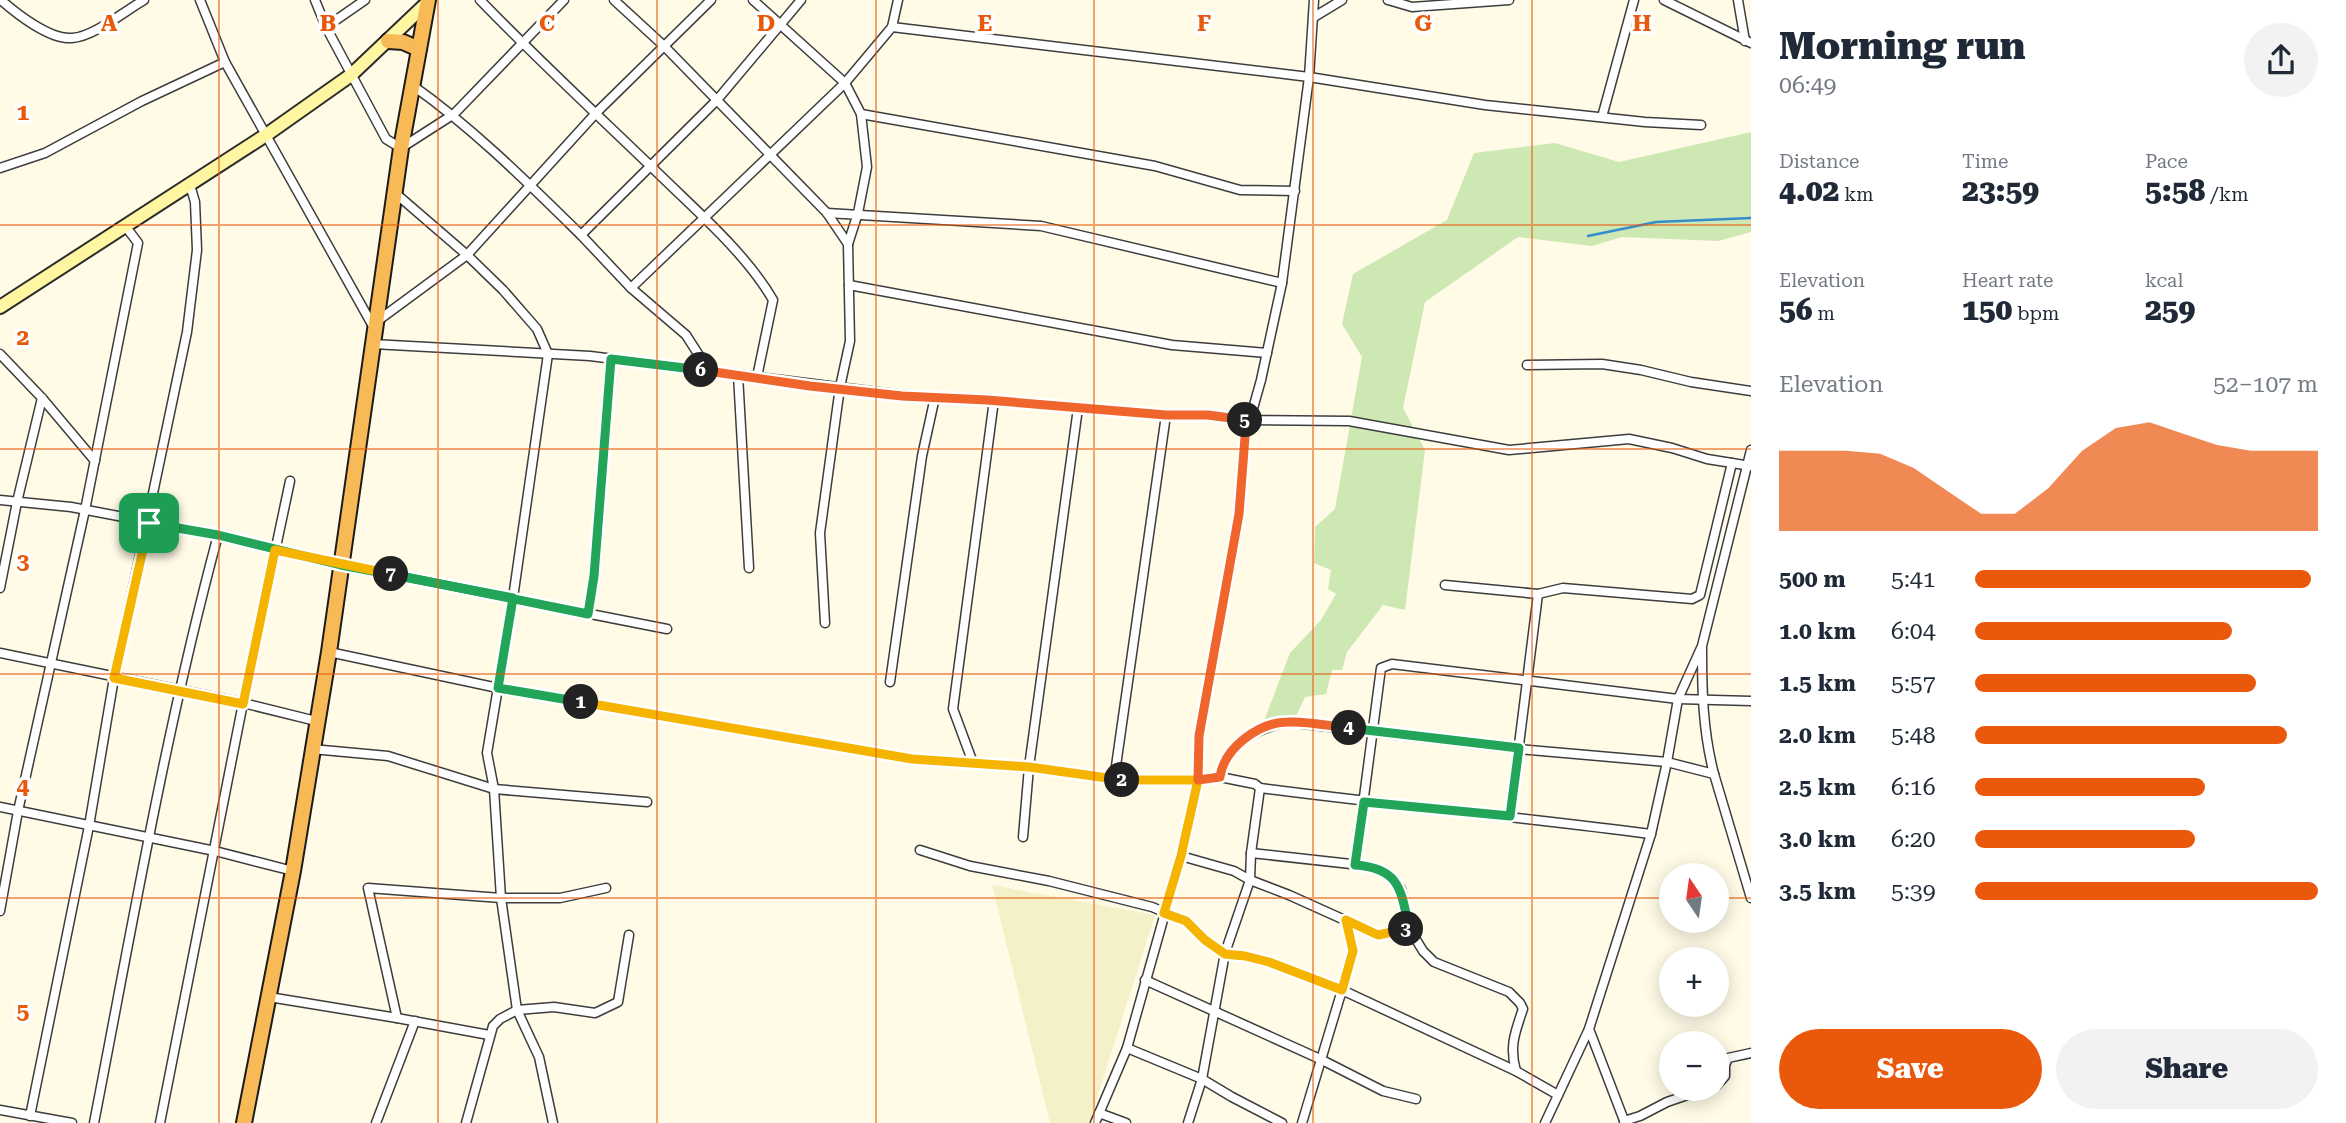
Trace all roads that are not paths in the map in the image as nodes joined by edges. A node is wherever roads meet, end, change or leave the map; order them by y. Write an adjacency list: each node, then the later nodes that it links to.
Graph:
1 (1, 0): 2 (street)
2 (144, 0)
3 (200, 0): 30 (street)
4 (315, 0): 22 (street)
5 (365, 0): 22 (street)
6 (480, 0): 27 (street)
7 (564, 0): 27 (street)
8 (614, 0): 28 (street)
9 (711, 0): 28 (street)
10 (753, 0): 23 (street)
11 (801, 0): 23 (street)
12 (898, 0): 24 (street)
13 (1314, 0): 21 (street)
14 (1342, 0): 21 (street)
15 (1388, 0): 16 (street)
16 (1509, 0)
17 (1634, 0): 39 (street)
18 (1664, 0): 26 (street)
19 (1738, 0): 26 (street)
20 (428, 1): 25 (main road); 29 (highway)
21 (1314, 17): 32 (street)
22 (326, 26): 31 (street)
23 (782, 26): 33 (street); 35 (street)
24 (892, 27): 32 (street); 33 (street)
25 (388, 41): 29 (highway); 31 (main road)
26 (1748, 42)
27 (523, 44): 36 (street); 37 (street)
28 (664, 46): 35 (street); 36 (street)
29 (419, 49): 34 (highway)
30 (225, 62): 41 (street); 45 (street)
31 (351, 75): 41 (main road); 42 (street)
32 (1309, 77): 39 (street); 48 (street)
33 (845, 83): 38 (street); 43 (street)
34 (412, 85): 37 (street); 42 (highway)
35 (717, 100): 43 (street); 44 (street)
36 (596, 113): 44 (street); 47 (street)
37 (454, 114): 42 (street); 47 (street)
38 (861, 114): 48 (street); 51 (street)
39 (1602, 117): 40 (street)
40 (1702, 125)
41 (266, 135): 46 (main road); 61 (street)
42 (401, 148): 49 (highway)
43 (769, 155): 50 (street); 52 (street)
44 (651, 166): 52 (street); 54 (street)
45 (0, 168)
46 (190, 185): 53 (main road); 86 (street)
47 (531, 185): 54 (street); 56 (street)
48 (1295, 191): 57 (street)
49 (394, 192): 56 (street); 61 (highway)
50 (827, 213): 51 (street); 55 (street)
51 (858, 213): 55 (street); 57 (street)
52 (704, 218): 59 (street); 69 (street)
53 (126, 226): 60 (main road); 79 (street)
54 (581, 235): 59 (street)
55 (848, 244): 58 (street)
56 (467, 255): 61 (street); 64 (street)
57 (1282, 284): 62 (street)
58 (849, 285): 62 (street); 70 (street)
59 (631, 288): 67 (street)
60 (0, 307)
61 (375, 331): 64 (street); 89 (highway)
62 (1267, 353): 77 (street)
63 (0, 354): 73 (street)
64 (548, 354): 65 (street); 94 (street)
65 (611, 359): 67 (street); 95 (street)
66 (1527, 365): 71 (street)
67 (709, 371): 68 (street)
68 (738, 375): 69 (street); 90 (street)
69 (757, 377): 70 (street)
70 (840, 387): 72 (street); 96 (street)
71 (1751, 391)
72 (935, 397): 74 (street); 104 (street)
73 (42, 398): 79 (street); 84 (street)
74 (994, 400): 75 (street); 115 (street)
75 (1078, 408): 76 (street); 117 (street)
76 (1166, 415): 77 (street); 120 (street)
77 (1249, 421): 80 (street); 121 (street)
78 (1751, 450): 81 (street)
79 (95, 461): 85 (street)
80 (1732, 463): 81 (street); 93 (street)
81 (1749, 466): 98 (street)
82 (290, 481): 88 (street)
83 (0, 500): 84 (street)
84 (17, 502): 85 (street); 92 (street)
85 (85, 510): 86 (street); 101 (street)
86 (149, 523): 87 (street); 102 (street)
87 (218, 535): 88 (street); 106 (street)
88 (275, 550): 89 (street); 110 (street)
89 (341, 565): 94 (street); 99 (highway)
90 (749, 568)
91 (1445, 585): 93 (street)
92 (0, 588)
93 (1538, 594): 103 (street)
94 (513, 598): 95 (street); 105 (street)
95 (588, 614): 97 (street)
96 (825, 623)
97 (667, 629)
98 (1702, 646): 107 (street); 108 (street)
99 (329, 652): 105 (street); 111 (highway)
100 (0, 653): 101 (street)
101 (52, 665): 102 (street); 127 (street)
102 (114, 678): 106 (street); 129 (street)
103 (1529, 681): 107 (street); 112 (street); 114 (street)
104 (890, 682)
105 (498, 688): 115 (street); 123 (street)
106 (181, 691): 110 (street); 131 (street)
107 (1678, 699): 108 (street); 116 (street)
108 (1702, 701): 109 (street); 118 (street)
109 (1751, 701)
110 (243, 704): 111 (street); 134 (street)
111 (316, 722): 113 (highway)
112 (1372, 731): 114 (street); 119 (street); 125 (street)
113 (312, 748): 123 (street); 138 (highway)
114 (1519, 748): 116 (street); 128 (street)
115 (973, 762): 117 (street)
116 (1667, 762): 118 (street); 130 (street)
117 (1029, 767): 120 (street); 132 (street)
118 (1714, 774): 142 (street)
119 (1220, 777): 121 (street); 122 (street)
120 (1114, 780): 121 (street)
121 (1198, 780): 136 (street)
122 (1260, 788): 125 (street); 135 (street)
123 (495, 789): 124 (street); 141 (street)
124 (647, 802)
125 (1364, 802): 128 (street); 137 (street)
126 (0, 807): 127 (street)
127 (18, 811): 129 (street); 143 (street)
128 (1510, 816): 130 (street)
129 (89, 826): 131 (street); 169 (street)
130 (1651, 834): 156 (street)
131 (149, 837): 134 (street); 172 (street)
132 (1023, 837)
133 (920, 850): 144 (street)
134 (215, 851): 138 (street); 173 (street)
135 (1251, 853): 137 (street); 139 (street)
136 (1181, 856): 139 (street); 144 (street)
137 (1355, 865): 146 (street)
138 (293, 871): 151 (highway)
139 (1250, 880): 145 (street); 148 (street)
140 (606, 888): 141 (street)
141 (501, 898): 152 (street); 154 (street)
142 (1751, 898)
143 (0, 911)
144 (1164, 913): 148 (street); 149 (street)
145 (1346, 920): 146 (street); 150 (street)
146 (1409, 928): 162 (street)
147 (629, 936): 152 (street)
148 (1225, 954): 150 (street); 153 (street)
149 (1145, 980): 153 (street); 158 (street)
150 (1342, 990): 161 (street); 162 (street)
151 (269, 997): 154 (street); 174 (highway)
152 (517, 1010): 157 (street); 177 (street)
153 (1213, 1012): 161 (street); 163 (street)
154 (397, 1018): 155 (street)
155 (415, 1021): 157 (street); 175 (street)
156 (1589, 1029): 164 (street); 170 (street)
157 (489, 1035): 176 (street)
158 (1127, 1048): 163 (street); 168 (street)
159 (1751, 1053): 160 (street)
160 (1729, 1058)
161 (1320, 1059): 165 (street); 182 (street)
162 (1516, 1071): 164 (street)
163 (1202, 1079): 180 (street); 181 (street)
164 (1558, 1095): 183 (street)
165 (1416, 1099)
166 (1667, 1101): 170 (street)
167 (0, 1110): 169 (street)
168 (1098, 1113): 178 (street); 179 (street)
169 (30, 1116): 171 (street)
170 (1625, 1122)
171 (72, 1123)
172 (94, 1123)
173 (160, 1123)
174 (244, 1123)
175 (376, 1123)
176 (466, 1123)
177 (553, 1123)
178 (1095, 1123)
179 (1126, 1123)
180 (1188, 1123)
181 (1282, 1123)
182 (1302, 1123)
183 (1545, 1123)

